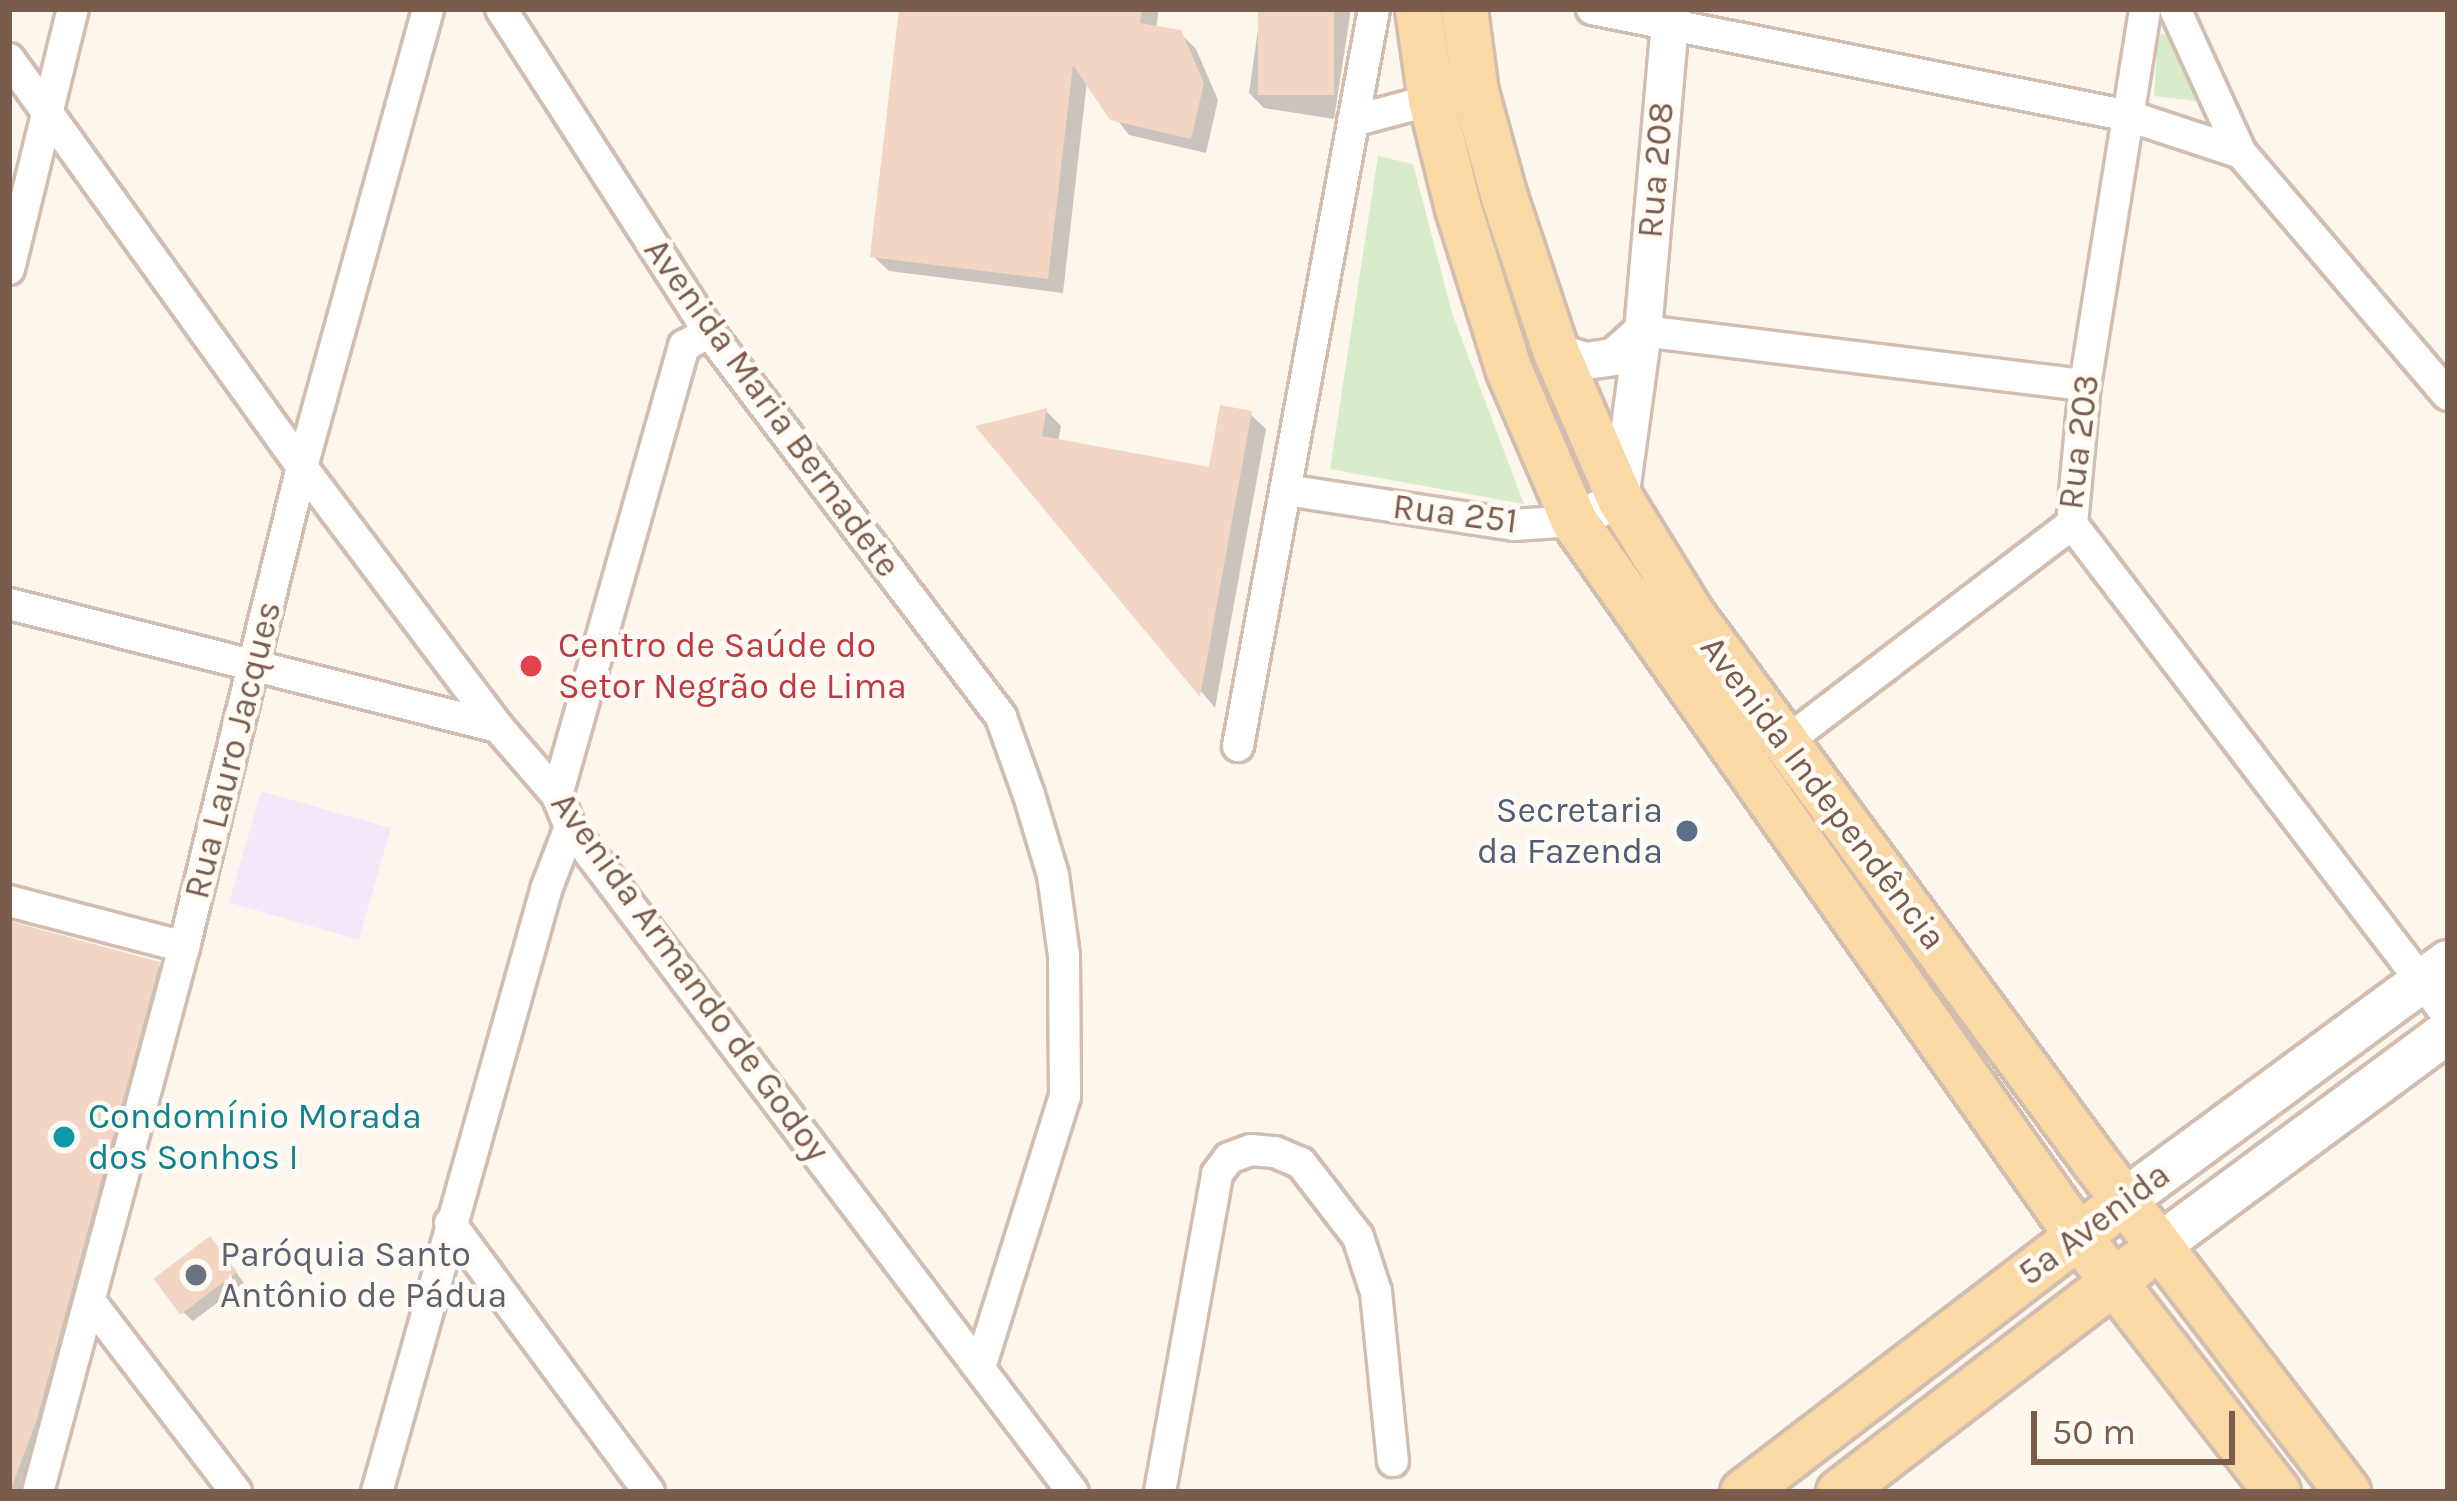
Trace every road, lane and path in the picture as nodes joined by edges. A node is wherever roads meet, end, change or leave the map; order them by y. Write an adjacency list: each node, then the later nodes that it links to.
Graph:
1 (73, 9): 13 (street)
2 (428, 9): 23 (street, Rua Lauro Jacques)
3 (501, 9): 19 (street, Avenida Maria Bernadete)
4 (1374, 9): 15 (street)
5 (1418, 9): 12 (main road, Avenida Independência)
6 (1464, 9): 20 (main road, Avenida Independência)
7 (1592, 9): 10 (street)
8 (2145, 9): 14 (street, Rua 203)
9 (2174, 9): 16 (street)
10 (1670, 15): 14 (street); 18 (street, Rua 208)
11 (9, 59): 13 (street, Avenida Armando de Godoy)
12 (1431, 100): 15 (street); 26 (main road, Avenida Independência)
13 (46, 108): 17 (street); 23 (street, Avenida Armando de Godoy)
14 (2129, 116): 16 (street); 21 (street, Rua 203)
15 (1353, 121): 24 (street)
16 (2240, 153): 22 (street)
17 (9, 269)
18 (1643, 331): 20 (street); 21 (street); 25 (street, Rua 208)
19 (709, 332): 33 (street); 46 (street, Avenida Maria Bernadete)
20 (1556, 352): 25 (main road, Avenida Independência)
21 (2085, 385): 27 (street, Rua 203)
22 (2448, 395)
23 (302, 467): 29 (street, Rua Lauro Jacques); 30 (street, Avenida Armando de Godoy)
24 (1286, 490): 26 (street, Rua 251); 32 (street)
25 (1620, 499): 26 (street, Rua 251); 31 (main road, Avenida Independência)
26 (1574, 521): 42 (main road, Avenida Independência)
27 (2072, 524): 31 (street, Rua 203); 37 (street)
28 (9, 604): 29 (street)
29 (255, 668): 30 (street); 36 (street, Rua Lauro Jacques)
30 (498, 727): 33 (street, Avenida Armando de Godoy)
31 (1787, 740): 40 (main road, Avenida Independência)
32 (1238, 746)
33 (557, 795): 34 (street, Avenida Armando de Godoy)
34 (570, 827): 41 (street); 46 (street, Avenida Armando de Godoy)
35 (9, 901): 36 (street)
36 (184, 947): 45 (street, Rua Lauro Jacques)
37 (2435, 972): 38 (street); 40 (main road, 5ª Avenida)
38 (2448, 1016)
39 (2448, 1032): 43 (main road, 5ª Avenida)
40 (2125, 1200): 42 (main road, 5ª Avenida); 43 (main road, Avenida Independência)
41 (450, 1223): 51 (street); 52 (street)
42 (2078, 1235): 44 (main road, Avenida Independência); 48 (main road, 5ª Avenida)
43 (2161, 1244): 44 (main road, 5ª Avenida); 57 (main road, Avenida Independência)
44 (2114, 1280): 55 (main road, 5ª Avenida); 56 (main road, Avenida Independência)
45 (92, 1304): 49 (street, Rua Lauro Jacques); 50 (street)
46 (980, 1369): 53 (street, Avenida Armando de Godoy)
47 (1393, 1461): 54 (street)
48 (1760, 1479)
49 (38, 1492)
50 (236, 1492)
51 (377, 1492)
52 (650, 1492)
53 (1072, 1492)
54 (1160, 1492)
55 (1839, 1492)
56 (2277, 1492)
57 (2347, 1492)

